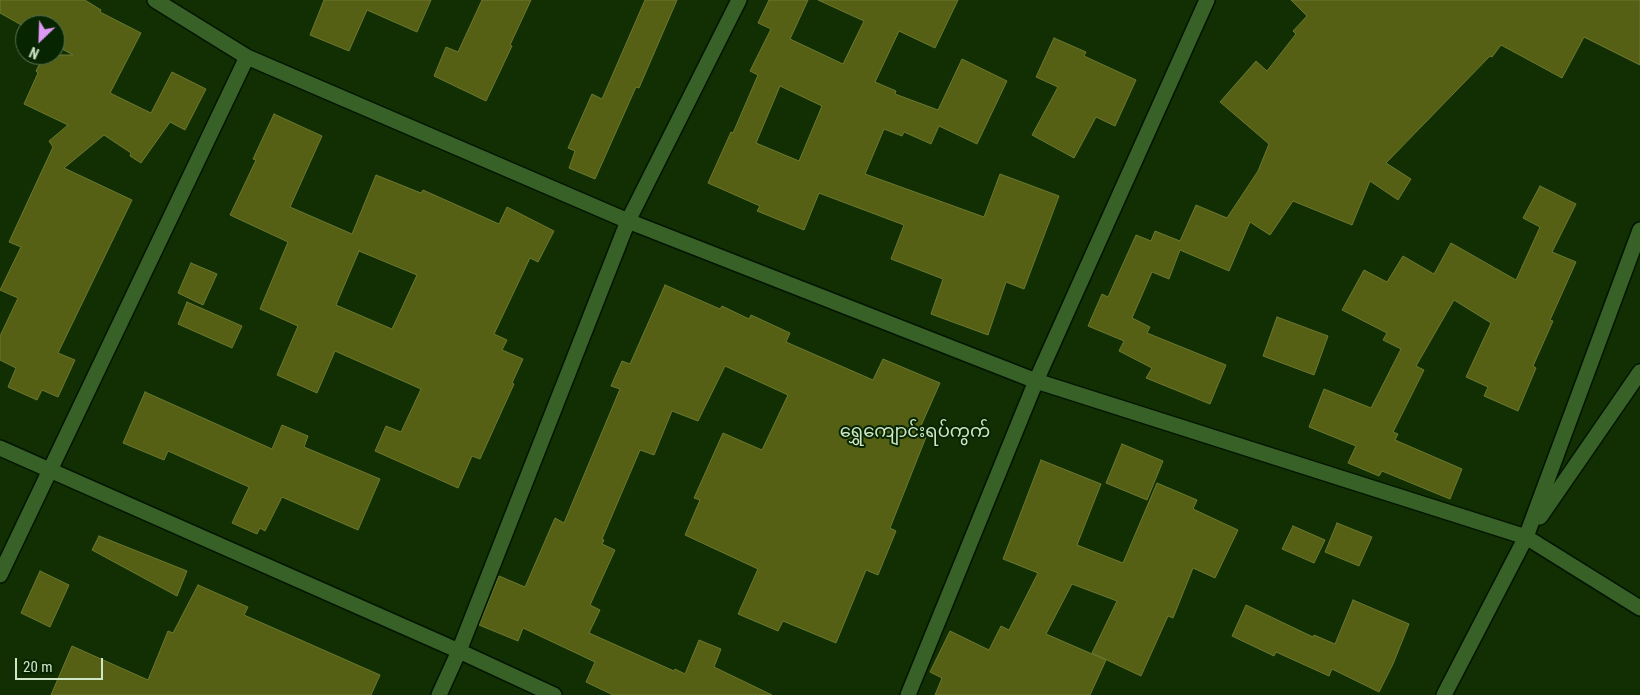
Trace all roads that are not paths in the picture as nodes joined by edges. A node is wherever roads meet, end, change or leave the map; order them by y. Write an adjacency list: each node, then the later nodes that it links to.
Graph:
1 (156, 0): 4 (street)
2 (740, 0): 5 (street)
3 (1207, 0): 8 (street)
4 (247, 56): 5 (street); 10 (street)
5 (628, 221): 8 (street); 14 (street)
6 (1640, 230): 11 (street)
7 (1640, 372): 11 (street)
8 (1036, 381): 11 (street); 17 (street)
9 (0, 448): 10 (street)
10 (50, 471): 12 (street); 14 (street)
11 (1526, 537): 13 (street); 18 (street)
12 (0, 575)
13 (1640, 608)
14 (460, 651): 15 (street); 16 (street)
15 (439, 695)
16 (554, 695)
17 (908, 695)
18 (1444, 695)

